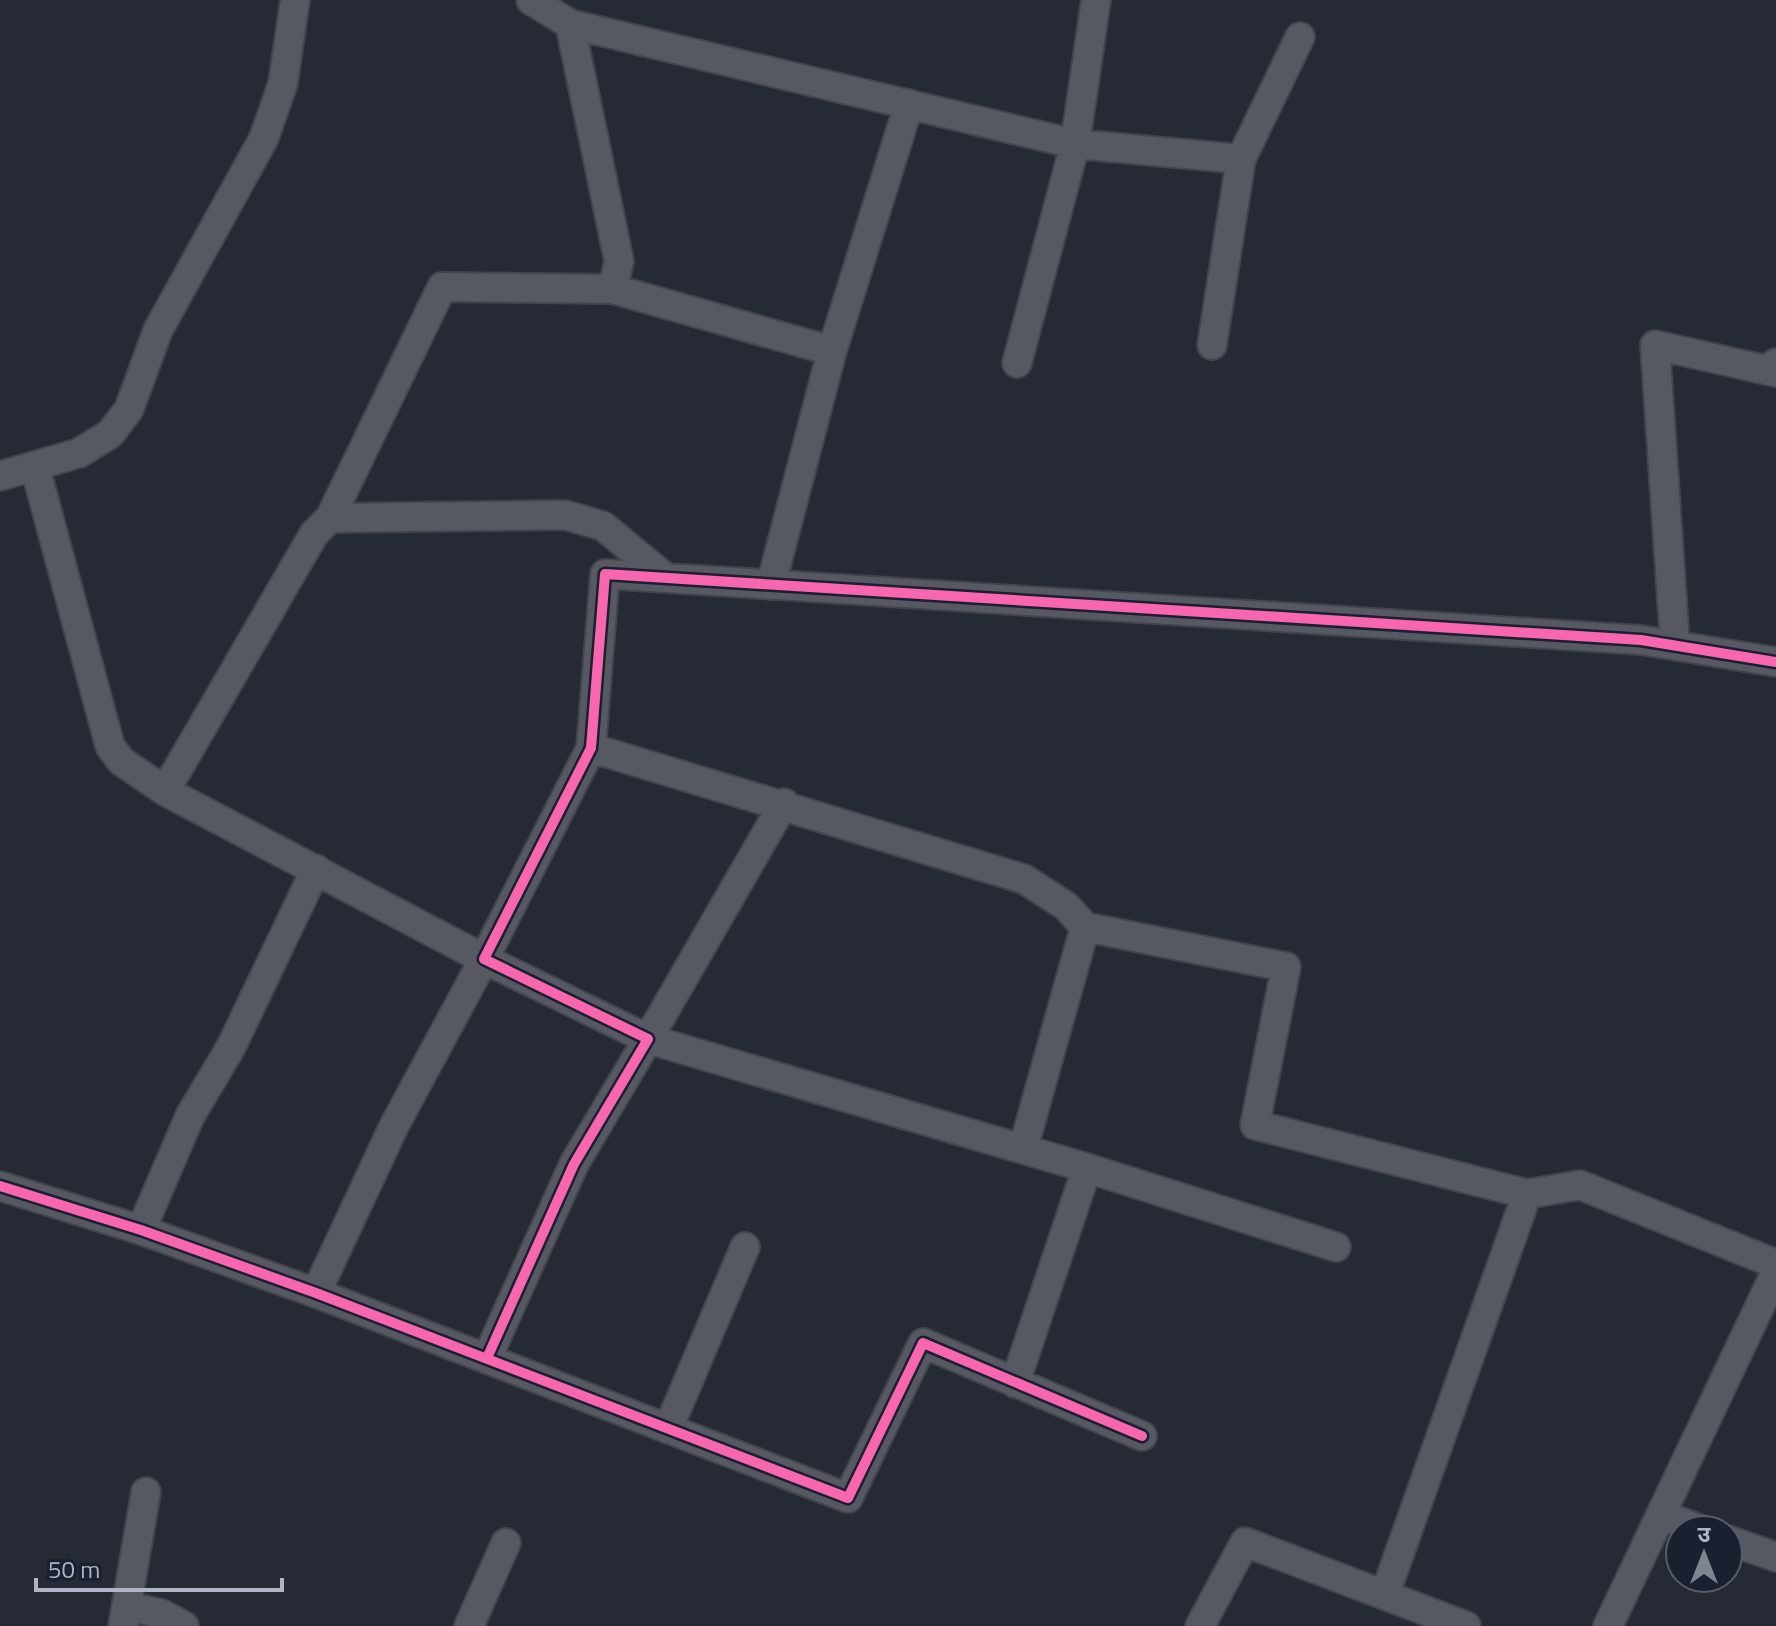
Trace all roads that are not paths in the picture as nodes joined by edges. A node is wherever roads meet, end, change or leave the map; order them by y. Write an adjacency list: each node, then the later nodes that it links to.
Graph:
1 (295, 0): 14 (street)
2 (531, 0): 4 (street)
3 (1096, 0): 7 (street)
4 (570, 24): 6 (street); 9 (street)
5 (1300, 37): 8 (street)
6 (909, 104): 7 (street); 11 (street)
7 (1075, 144): 8 (street); 12 (street)
8 (1241, 159): 10 (street)
9 (613, 289): 11 (street); 16 (street)
10 (1212, 345)
11 (832, 351): 18 (street)
12 (1017, 363)
13 (1776, 363): 19 (street)
14 (35, 467): 15 (street); 22 (street)
15 (0, 476)
16 (330, 518): 17 (street); 22 (street)
17 (666, 578): 18 (street); 21 (street)
18 (771, 585): 19 (street)
19 (1675, 645): 20 (street)
20 (1776, 662)
21 (591, 748): 23 (street); 26 (street)
22 (165, 791): 24 (street)
23 (784, 803): 25 (street); 27 (street)
24 (316, 869): 26 (street); 32 (street)
25 (1085, 927): 28 (street); 31 (street)
26 (484, 959): 27 (street); 37 (street)
27 (648, 1039): 28 (street); 38 (street)
28 (1023, 1149): 29 (street)
29 (1087, 1168): 34 (street); 39 (street)
30 (0, 1186): 32 (street)
31 (1527, 1194): 35 (street); 47 (street)
32 (141, 1230): 37 (street)
33 (745, 1247): 40 (street)
34 (1336, 1247)
35 (1776, 1264)
36 (1776, 1272): 43 (street)
37 (316, 1293): 38 (street)
38 (487, 1358): 40 (street)
39 (1015, 1383): 40 (street); 41 (street)
40 (668, 1429)
41 (1142, 1436)
42 (146, 1492): 48 (street)
43 (1662, 1515): 53 (street)
44 (506, 1543): 50 (street)
45 (1744, 1546): 46 (street)
46 (1776, 1557)
47 (1385, 1594): 51 (street); 52 (street)
48 (125, 1616): 49 (street)
49 (184, 1626)
50 (469, 1626)
51 (1200, 1626)
52 (1466, 1626)
53 (1608, 1626)

